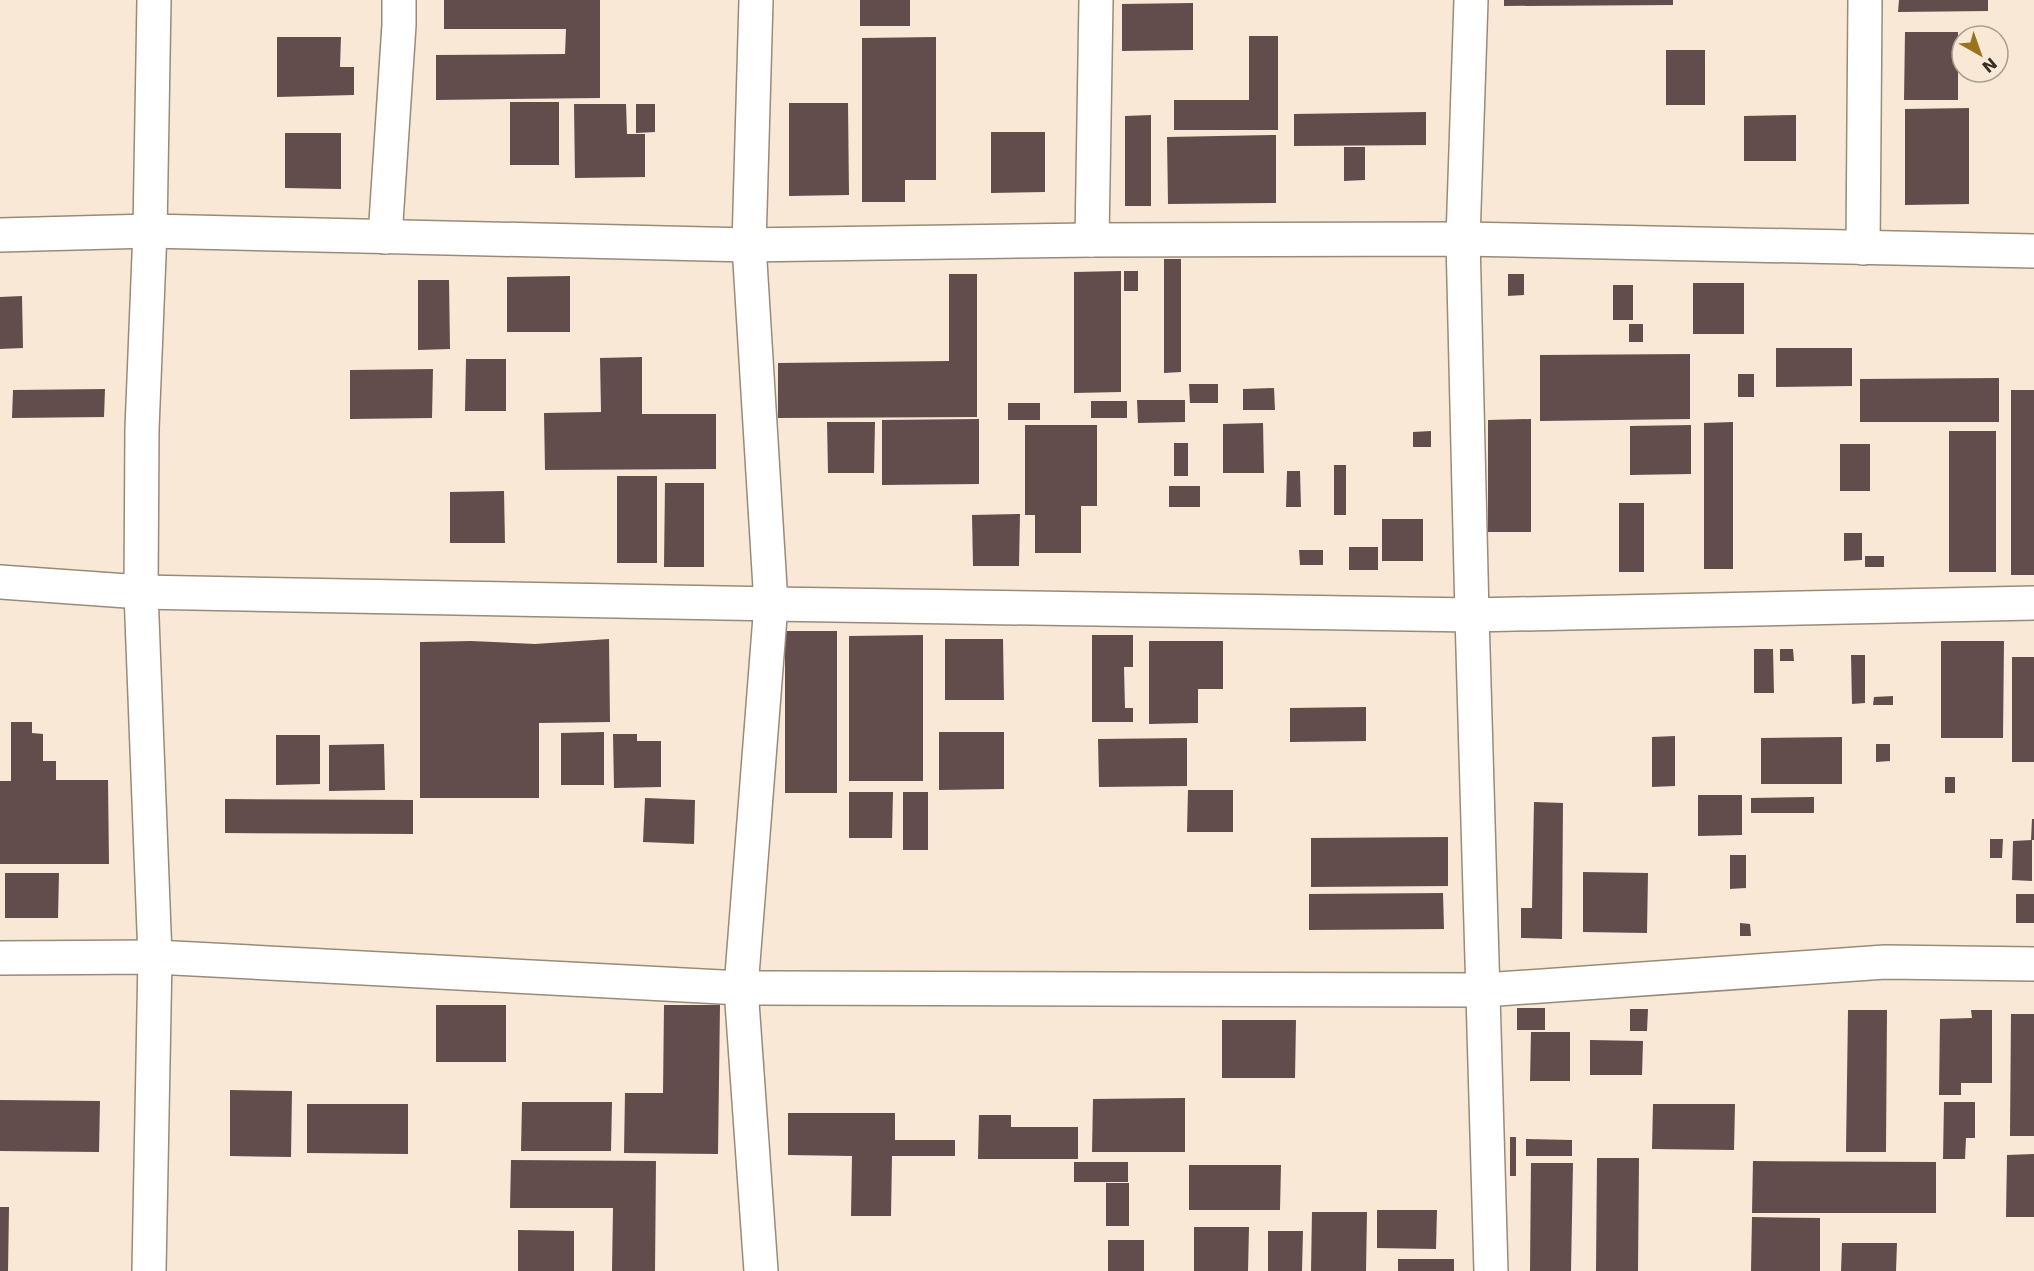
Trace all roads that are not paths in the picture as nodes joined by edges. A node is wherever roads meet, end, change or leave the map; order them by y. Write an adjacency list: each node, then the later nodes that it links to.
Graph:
1 (154, 0): 7 (street)
2 (399, 0): 9 (street)
3 (756, 0): 12 (street)
4 (1096, 0): 11 (street)
5 (1471, 0): 10 (street)
6 (1865, 0): 13 (street)
7 (150, 231): 8 (street); 9 (street); 16 (street)
8 (0, 236)
9 (385, 237): 12 (street)
10 (1463, 239): 11 (street); 13 (street); 19 (street)
11 (1092, 240): 12 (street)
12 (748, 245): 18 (street)
13 (1863, 248): 14 (street)
14 (2034, 251)
15 (0, 582): 16 (street)
16 (141, 592): 18 (street); 20 (street)
17 (2034, 603): 19 (street)
18 (771, 604): 19 (street); 23 (street)
19 (1472, 615): 24 (street)
20 (156, 957): 21 (street); 23 (street); 25 (street)
21 (0, 958)
22 (2034, 964): 24 (street)
23 (741, 988): 24 (street); 26 (street)
24 (1484, 990): 27 (street)
25 (149, 1271)
26 (761, 1271)
27 (1491, 1271)

